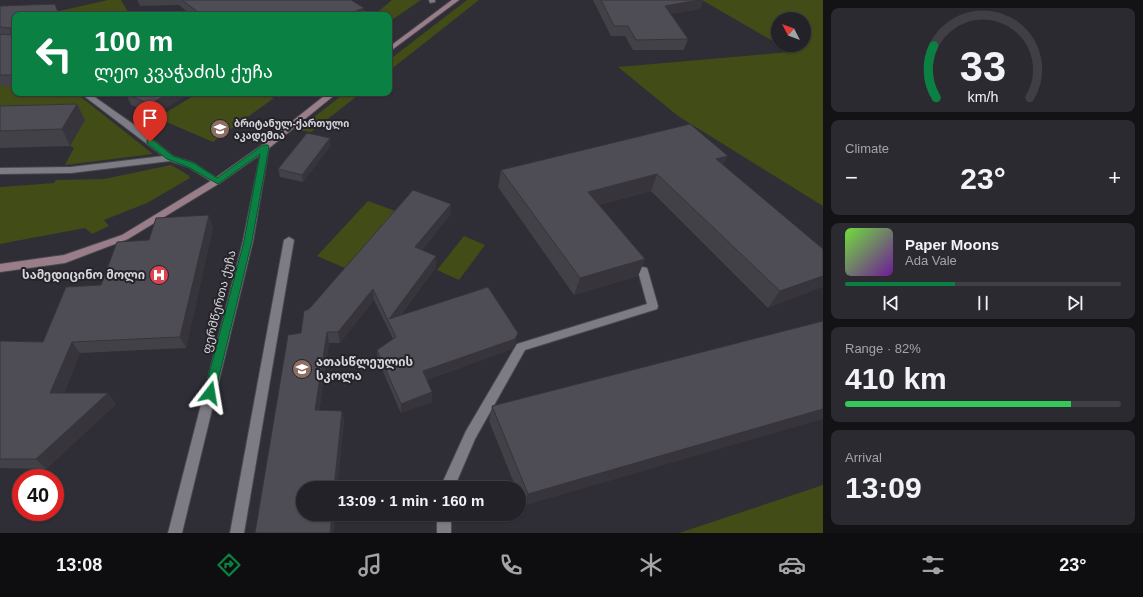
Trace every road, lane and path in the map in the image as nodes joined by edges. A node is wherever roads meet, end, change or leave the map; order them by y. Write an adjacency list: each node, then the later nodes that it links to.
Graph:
1 (456, 0): 2 (main road)
2 (392, 48)
3 (88, 96): 6 (street)
4 (329, 96): 5 (main road)
5 (265, 147): 8 (main road); 14 (street, ფერმწერთა ქუჩა)
6 (170, 158): 7 (street); 8 (street)
7 (0, 171)
8 (218, 181): 10 (main road)
9 (289, 240): 15 (street)
10 (0, 268)
11 (643, 271): 12 (street)
12 (450, 481)
13 (444, 521): 16 (street)
14 (175, 533)
15 (237, 533)
16 (444, 533)

